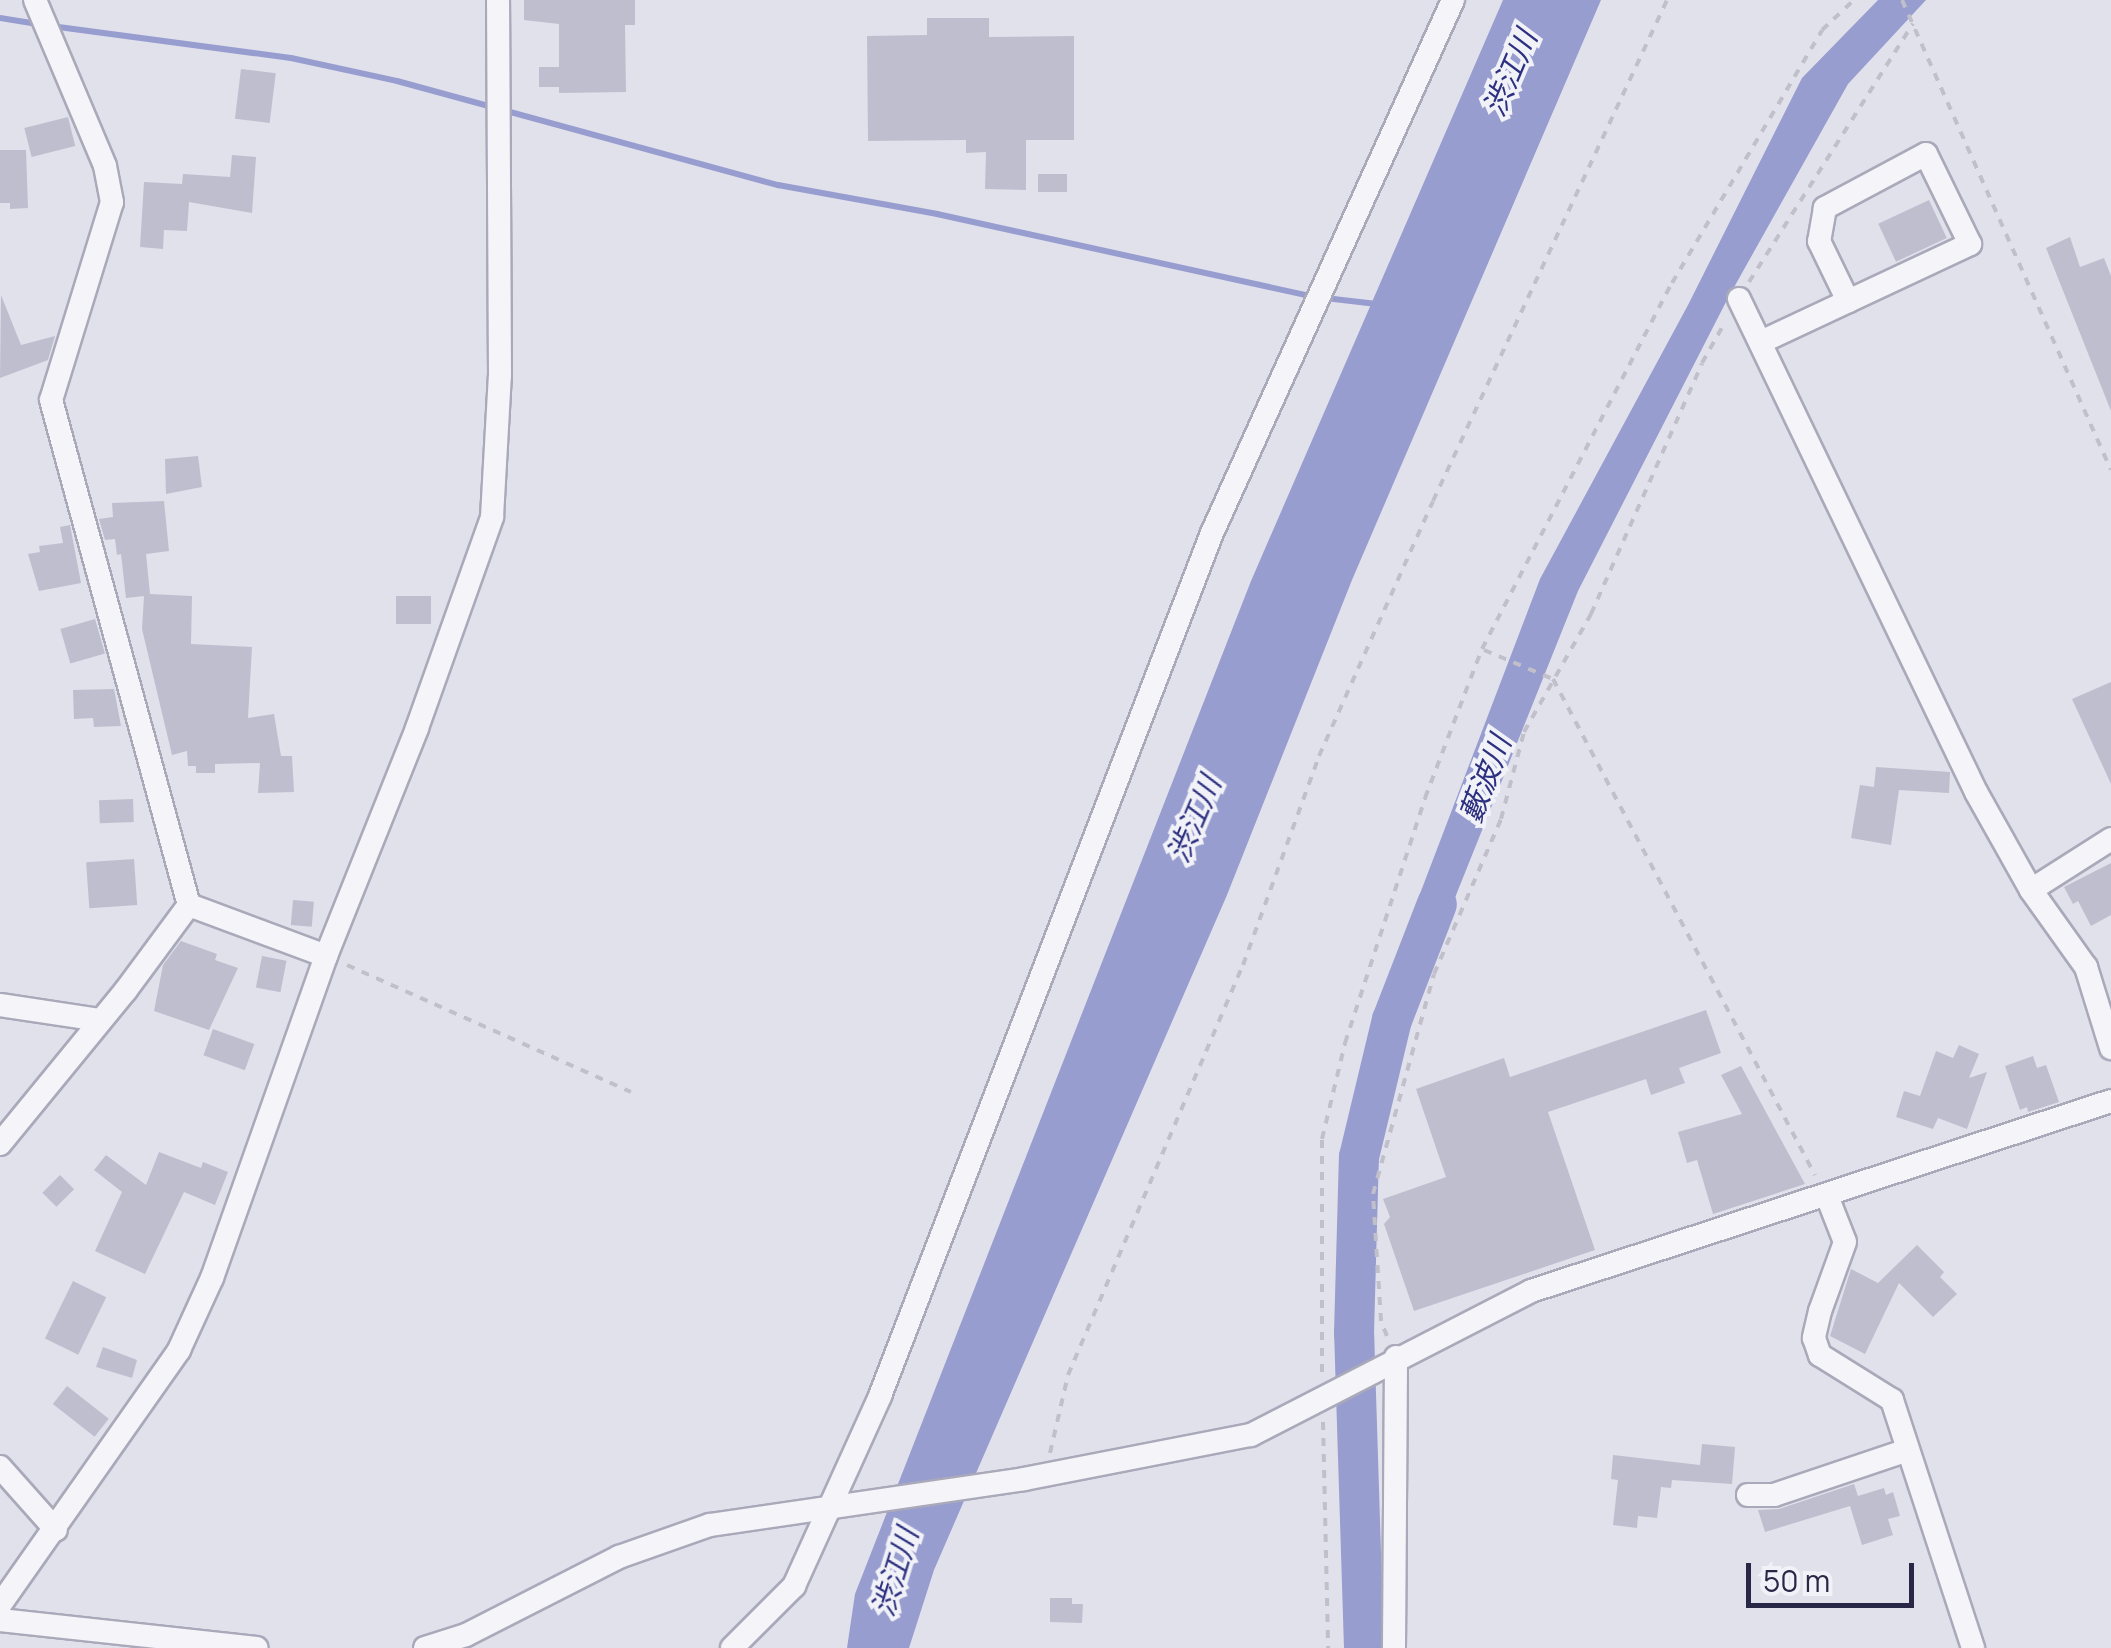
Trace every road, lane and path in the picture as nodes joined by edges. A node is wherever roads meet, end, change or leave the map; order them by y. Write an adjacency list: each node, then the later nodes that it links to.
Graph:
1 (35, 0): 16 (street)
2 (498, 0): 17 (street)
3 (1452, 0): 31 (street)
4 (1667, 0): 29 (path)
5 (1854, 0): 12 (path)
6 (1902, 0): 7 (path)
7 (1912, 24): 8 (path); 11 (path)
8 (1739, 299): 10 (street); 13 (path)
9 (1848, 301): 9 (street); 10 (street)
10 (1760, 342): 15 (street)
11 (2111, 470)
12 (1482, 649): 13 (path); 26 (path)
13 (1554, 680): 24 (path); 25 (path)
14 (2111, 839): 15 (street)
15 (2031, 890): 20 (street)
16 (189, 905): 17 (street); 19 (street)
17 (326, 956): 21 (path); 32 (street)
18 (0, 1005): 19 (street)
19 (99, 1020): 23 (street)
20 (2111, 1048)
21 (630, 1092)
22 (2111, 1101): 24 (street)
23 (0, 1144)
24 (1827, 1196): 25 (street); 27 (street)
25 (1388, 1361): 26 (street); 39 (street)
26 (1329, 1394): 29 (street); 38 (path)
27 (1908, 1450): 30 (street); 40 (street)
28 (0, 1467): 32 (street)
29 (1048, 1474): 31 (street)
30 (1748, 1496)
31 (836, 1508): 36 (street); 37 (street)
32 (56, 1530): 33 (street)
33 (0, 1605)
34 (0, 1620): 35 (street)
35 (256, 1648)
36 (425, 1648)
37 (732, 1648)
38 (1328, 1648)
39 (1394, 1648)
40 (1973, 1648)

